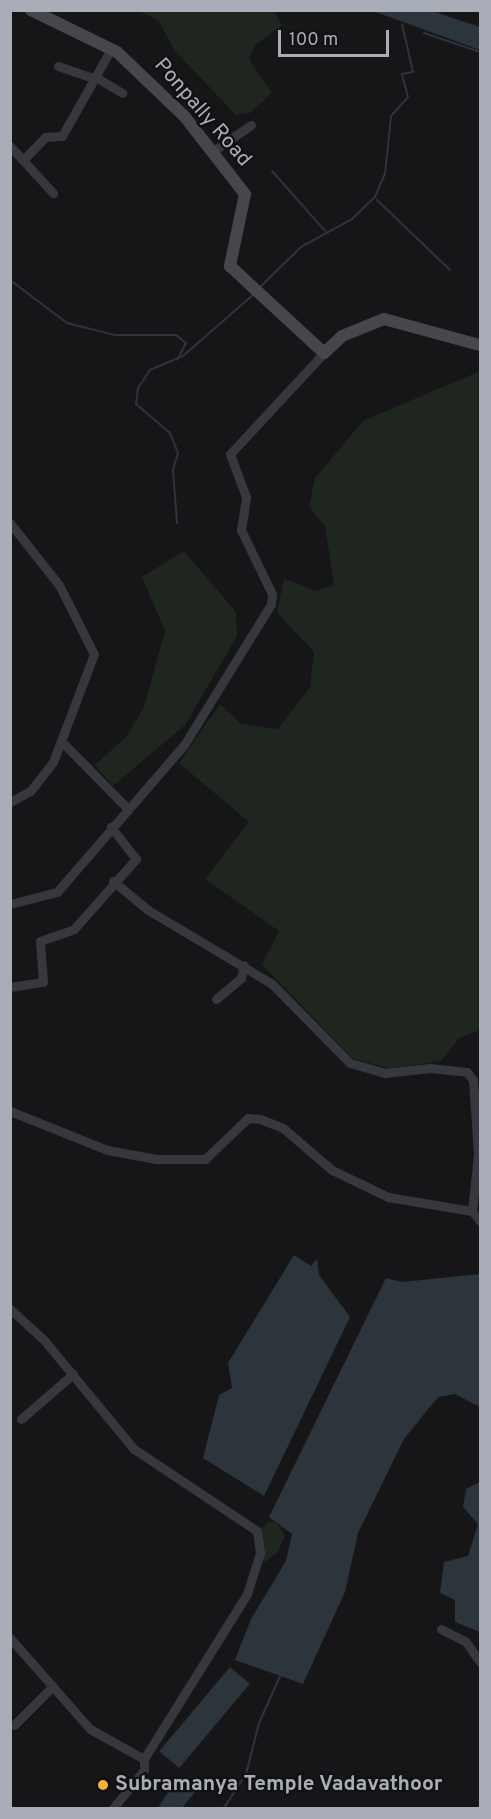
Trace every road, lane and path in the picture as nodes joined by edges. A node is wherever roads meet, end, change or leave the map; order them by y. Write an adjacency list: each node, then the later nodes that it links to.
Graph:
1 (31, 10): 2 (main road, Ponpally Road)
2 (111, 49): 4 (street); 8 (main road, Ponpally Road)
3 (58, 66): 4 (street)
4 (93, 77): 5 (street); 9 (street)
5 (122, 93)
6 (250, 126): 8 (street)
7 (10, 146): 9 (street)
8 (213, 151): 12 (main road, Ponpally Road)
9 (25, 158): 10 (street)
10 (53, 193)
11 (480, 345): 12 (main road)
12 (324, 353): 16 (street)
13 (12, 529): 14 (street)
14 (63, 743): 15 (street); 16 (street)
15 (10, 802)
16 (128, 809): 17 (street)
17 (111, 827): 18 (street); 19 (street)
18 (113, 881): 20 (street); 21 (street)
19 (10, 904)
20 (244, 965): 22 (street); 24 (street)
21 (10, 987)
22 (216, 999)
23 (10, 1111): 24 (street)
24 (472, 1211): 25 (street)
25 (480, 1221)
26 (10, 1309): 27 (street)
27 (73, 1374): 28 (street); 34 (street)
28 (21, 1419)
29 (441, 1629): 31 (street)
30 (10, 1638): 32 (street)
31 (480, 1662)
32 (52, 1686): 33 (street); 34 (street)
33 (14, 1725)
34 (144, 1759): 35 (street)
35 (113, 1809)

